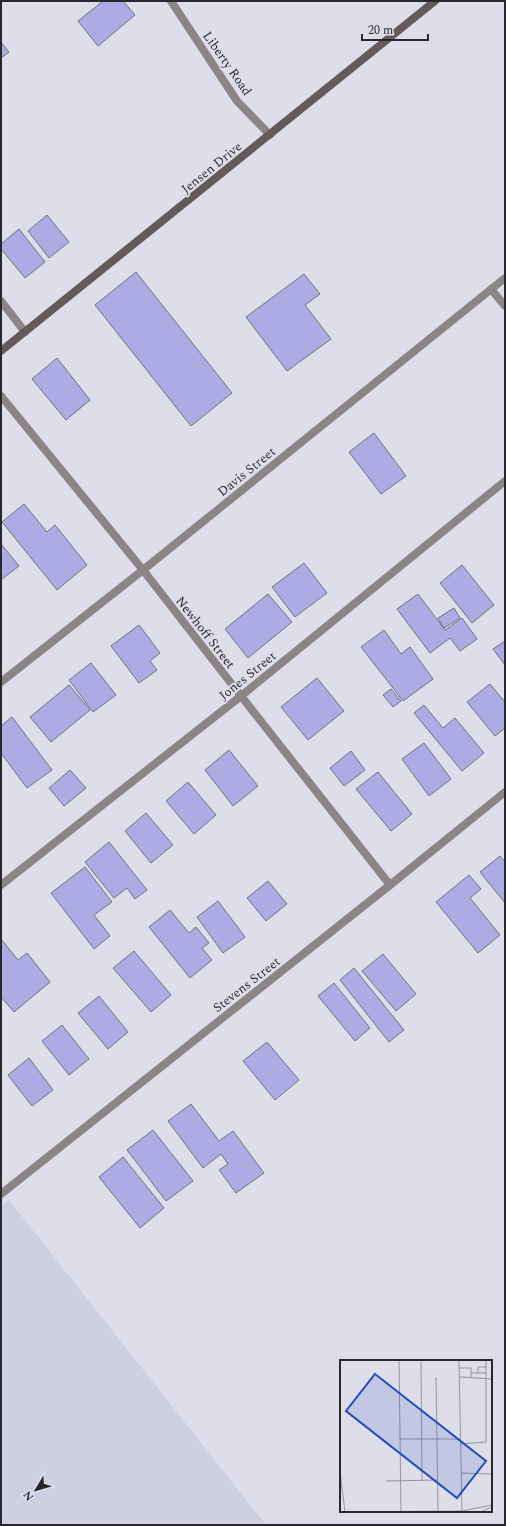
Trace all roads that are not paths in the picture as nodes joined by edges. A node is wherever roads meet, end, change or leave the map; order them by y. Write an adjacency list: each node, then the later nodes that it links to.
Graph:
1 (171, 1): 3 (street, Liberty Road)
2 (435, 1): 3 (main road, Jensen Drive)
3 (270, 135): 8 (main road, Jensen Drive)
4 (505, 278): 5 (street, Davis Street)
5 (492, 289): 7 (street); 12 (street, Davis Street)
6 (1, 301): 8 (street)
7 (505, 306)
8 (25, 332): 9 (main road, Jensen Drive)
9 (1, 351)
10 (1, 396): 12 (street, Newhoff Street)
11 (505, 481): 14 (street, Jones Street)
12 (143, 570): 13 (street, Davis Street); 14 (street, Newhoff Street)
13 (1, 682)
14 (240, 696): 16 (street, Jones Street); 17 (street, Newhoff Street)
15 (505, 792): 17 (street, Stevens Street)
16 (1, 885)
17 (390, 886): 18 (street, Stevens Street)
18 (1, 1194)

